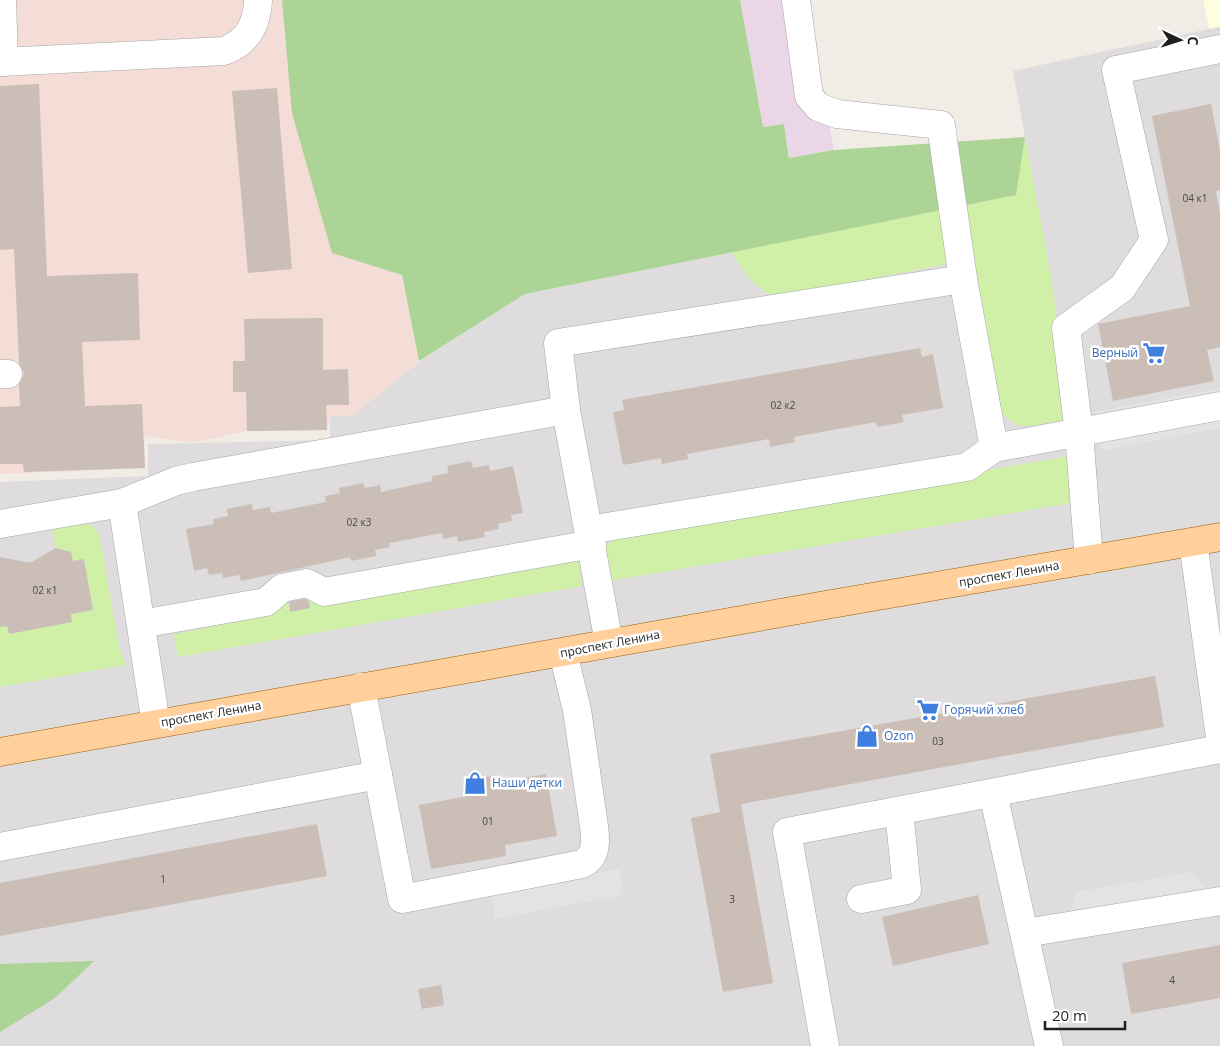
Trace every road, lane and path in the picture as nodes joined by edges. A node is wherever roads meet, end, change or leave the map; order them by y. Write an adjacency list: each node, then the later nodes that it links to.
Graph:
1 (2, 0): 5 (lane)
2 (258, 0): 5 (lane)
3 (796, 0): 6 (lane)
4 (1220, 48): 9 (lane)
5 (2, 62)
6 (963, 279): 8 (lane); 10 (lane)
7 (1220, 406): 9 (lane)
8 (566, 410): 11 (lane); 13 (lane)
9 (1079, 433): 10 (lane); 16 (lane)
10 (994, 448): 13 (lane)
11 (122, 503): 12 (lane); 17 (lane)
12 (0, 524)
13 (590, 537): 17 (lane); 18 (lane)
14 (1220, 537): 15 (main road, проспект Ленина)
15 (1193, 542): 16 (main road, проспект Ленина); 20 (lane)
16 (1090, 560): 18 (main road, проспект Ленина)
17 (141, 624): 22 (lane)
18 (609, 643): 19 (main road, проспект Ленина)
19 (563, 653): 21 (main road, проспект Ленина); 26 (lane)
20 (1215, 662): 23 (lane)
21 (361, 687): 22 (main road, проспект Ленина); 26 (lane)
22 (156, 724): 25 (main road, проспект Ленина)
23 (1220, 737)
24 (1220, 749): 27 (lane)
25 (0, 752)
26 (378, 775): 29 (lane)
27 (993, 793): 28 (lane); 32 (lane)
28 (899, 811): 30 (lane); 33 (lane)
29 (0, 847)
30 (860, 899)
31 (1220, 901): 32 (lane)
32 (1025, 933): 34 (lane)
33 (825, 1046)
34 (1049, 1046)

